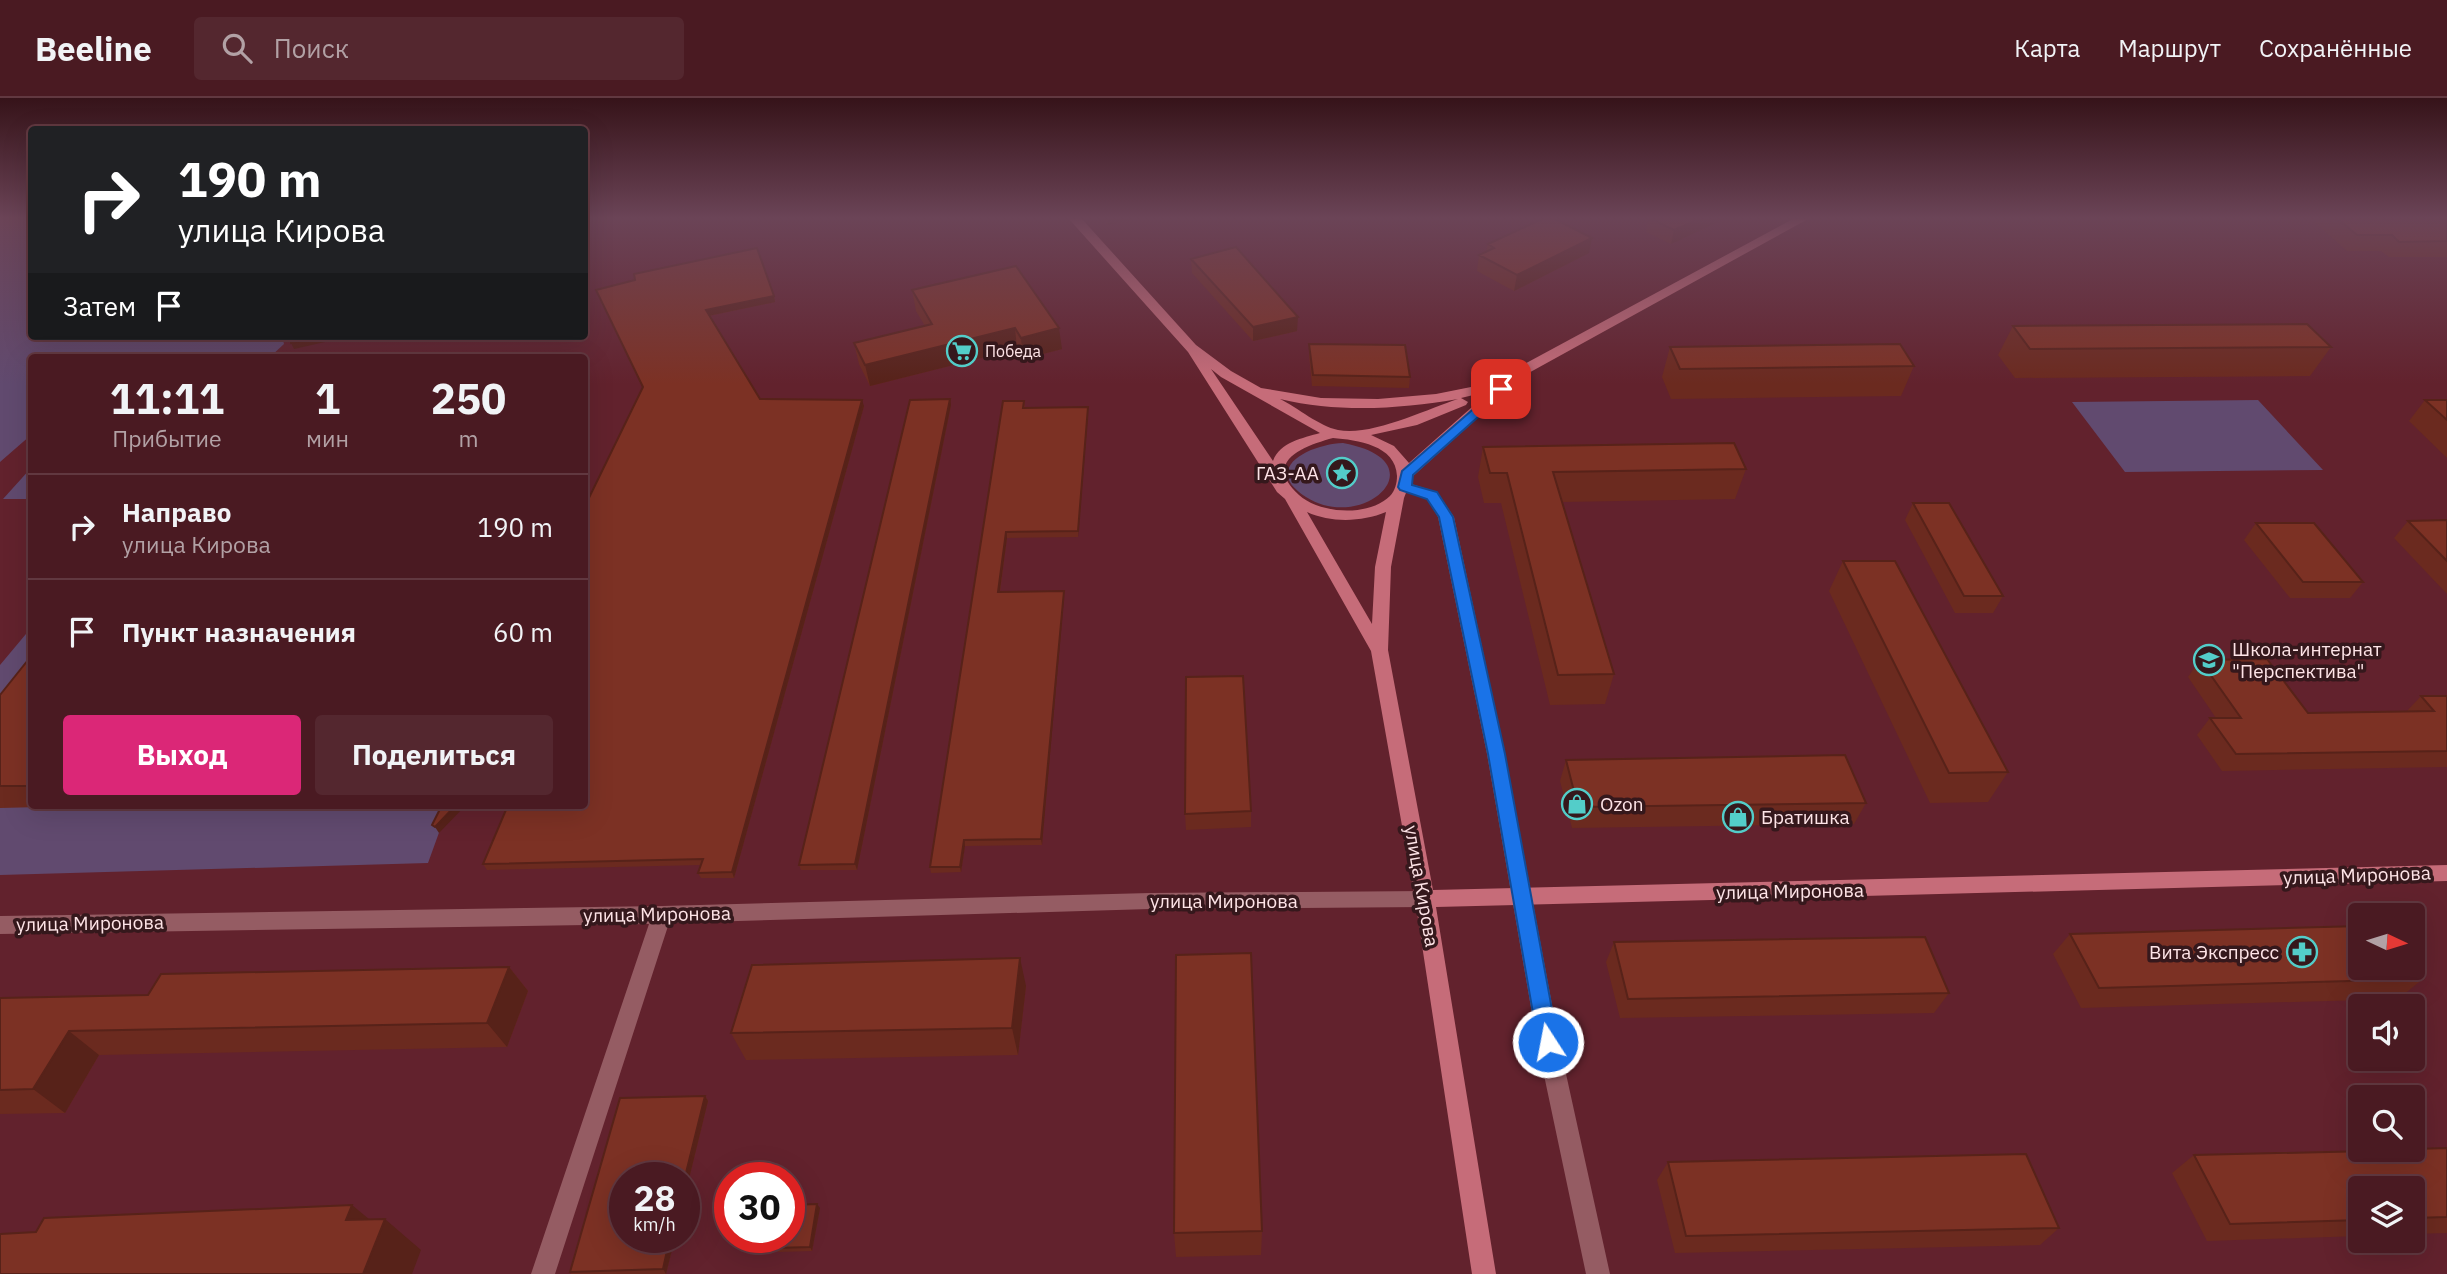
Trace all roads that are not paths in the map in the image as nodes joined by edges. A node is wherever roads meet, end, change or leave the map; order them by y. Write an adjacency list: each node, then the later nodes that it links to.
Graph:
1 (1124, 274): 3 (main road)
2 (1701, 274): 4 (main road)
3 (1191, 348): 5 (main road); 9 (main road)
4 (1520, 372): 6 (main road); 10 (main road)
5 (1245, 385): 6 (main road); 7 (main road)
6 (1491, 387): 8 (main road)
7 (1333, 434): 8 (main road); 9 (main road)
8 (1353, 435): 10 (main road)
9 (1276, 477): 11 (main road)
10 (1403, 486): 11 (main road); 12 (main road, улица Кирова); 14 (street)
11 (1292, 500): 12 (main road)
12 (1379, 650): 15 (main road, улица Кирова)
13 (2447, 873): 14 (main road, улица Миронова)
14 (1520, 897): 15 (main road, улица Миронова); 20 (street)
15 (1425, 899): 16 (street, улица Миронова); 19 (main road, улица Кирова)
16 (662, 915): 17 (street, улица Миронова); 18 (street)
17 (0, 925)
18 (543, 1274)
19 (1484, 1274)
20 (1598, 1274)

